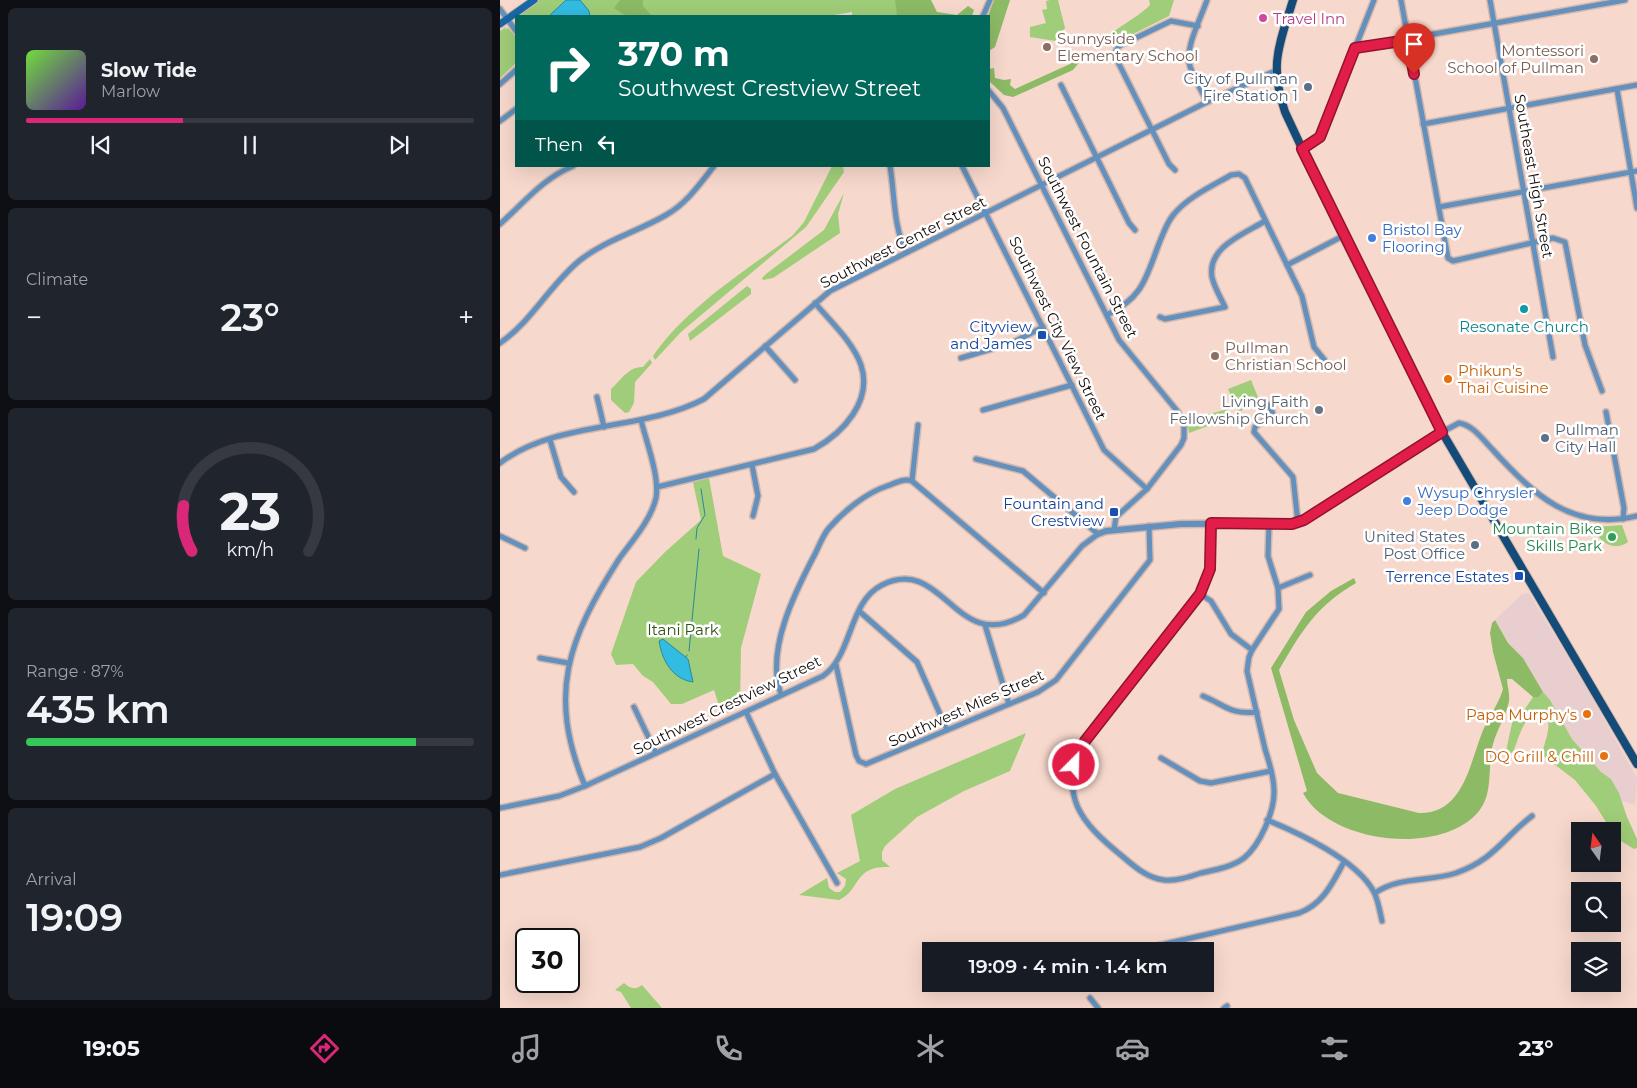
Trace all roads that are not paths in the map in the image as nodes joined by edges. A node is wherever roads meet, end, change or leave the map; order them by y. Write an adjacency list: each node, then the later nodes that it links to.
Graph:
1 (534, 0): 11 (main road)
2 (990, 0): 10 (street)
3 (1207, 0): 14 (street)
4 (1293, 0): 19 (main road)
5 (1374, 0): 17 (street)
6 (1401, 0): 16 (street)
7 (1490, 0): 13 (street, Southeast High Street)
8 (1625, 0): 13 (street)
9 (500, 9): 11 (street)
10 (983, 15)
11 (507, 18): 12 (main road); 15 (street)
12 (500, 24)
13 (1494, 24): 16 (street); 26 (street, Southeast High Street)
14 (1198, 26): 25 (street); 30 (street)
15 (515, 30)
16 (1408, 40): 17 (street); 29 (street)
17 (1355, 48): 31 (street)
18 (515, 71): 20 (street)
19 (1275, 71): 25 (street, Southwest Center Street); 31 (main road)
20 (500, 84)
21 (1060, 85): 32 (street)
22 (1637, 85): 23 (street)
23 (1617, 89): 26 (street); 39 (street)
24 (990, 92): 40 (street, Southwest Fountain Street)
25 (1208, 102): 30 (street, Southwest Center Street)
26 (1509, 108): 29 (street); 41 (street, Southeast High Street)
27 (515, 110): 28 (street)
28 (500, 121)
29 (1424, 124): 42 (street)
30 (1152, 130): 32 (street, Southwest Center Street); 37 (street)
31 (1302, 149): 48 (main road)
32 (1097, 157): 40 (street, Southwest Center Street); 47 (street)
33 (571, 167): 46 (street)
34 (713, 167): 56 (street)
35 (890, 167): 50 (street)
36 (963, 167): 44 (street, Southwest City View Street)
37 (1175, 170)
38 (1637, 171): 39 (street)
39 (1630, 172): 41 (street); 43 (street)
40 (1042, 185): 44 (street, Southwest Center Street); 53 (street, Southwest Fountain Street)
41 (1525, 192): 42 (street); 49 (street, Southeast High Street)
42 (1439, 207): 49 (street)
43 (1637, 208)
44 (986, 213): 50 (street, Southwest Center Street); 55 (street, Southwest City View Street)
45 (1265, 221): 51 (street); 53 (street); 54 (street)
46 (500, 224)
47 (1135, 230)
48 (1343, 236): 51 (street); 71 (main road)
49 (1533, 241): 58 (street, Southeast High Street); 63 (street)
50 (906, 252): 52 (street, Southwest Center Street)
51 (1287, 265): 60 (street)
52 (815, 303): 57 (street, Southwest Center Street); 75 (street)
53 (1107, 315): 78 (street, Southwest Fountain Street)
54 (1160, 317)
55 (1044, 327): 59 (street); 62 (street, Southwest City View Street)
56 (500, 343)
57 (765, 346): 61 (street); 68 (street, Southwest Center Street)
58 (1553, 357)
59 (961, 358)
60 (1327, 363)
61 (796, 380)
62 (1072, 385): 66 (street); 78 (street, Southwest City View Street)
63 (1602, 391)
64 (597, 397): 70 (street)
65 (1269, 405): 84 (street)
66 (983, 410)
67 (1606, 412): 82 (street)
68 (641, 420): 70 (street, Southwest Center Street); 77 (street)
69 (918, 425): 76 (street)
70 (604, 428): 72 (street, Southwest Center Street)
71 (1442, 432): 82 (street); 84 (street); 110 (main road)
72 (550, 440): 74 (street, Southwest Center Street); 79 (street)
73 (976, 459): 88 (street)
74 (500, 463)
75 (752, 464): 77 (street); 80 (street)
76 (912, 481): 93 (street); 101 (street)
77 (657, 487): 99 (street)
78 (1147, 489): 87 (street, Southwest Fountain Street)
79 (574, 492)
80 (753, 516)
81 (1637, 516): 82 (street)
82 (1623, 519)
83 (1211, 523): 85 (street); 86 (street); 94 (street)
84 (1298, 523): 85 (street)
85 (1269, 524): 92 (street)
86 (1149, 526): 87 (street); 103 (street, Southwest Mies Street)
87 (1114, 530): 88 (street)
88 (1098, 534): 93 (street)
89 (500, 536): 90 (street)
90 (525, 548)
91 (1310, 575): 92 (street)
92 (1278, 588): 97 (street)
93 (1044, 593): 96 (street)
94 (1200, 594): 97 (street); 116 (street)
95 (859, 611): 96 (street, Southwest Crestview Street); 100 (street, Southwest Crestview Street); 107 (street)
96 (985, 625): 103 (street)
97 (1252, 650): 106 (street)
98 (540, 658): 99 (street)
99 (568, 664): 113 (street)
100 (836, 665): 101 (street, Southwest Crestview Street); 107 (street, Southwest Mies Street)
101 (781, 694): 105 (street, Southwest Crestview Street)
102 (1203, 696): 106 (street)
103 (1009, 704): 107 (street, Southwest Mies Street)
104 (634, 707): 108 (street)
105 (746, 712): 108 (street, Southwest Crestview Street); 112 (street)
106 (1256, 712): 111 (street)
107 (947, 730)
108 (656, 753): 113 (street, Southwest Crestview Street)
109 (1161, 758): 111 (street)
110 (1637, 764)
111 (1271, 771): 116 (street)
112 (775, 774): 118 (street); 119 (street)
113 (585, 786): 114 (street, Southwest Crestview Street)
114 (500, 808)
115 (1532, 816): 120 (street)
116 (1267, 820): 117 (street)
117 (1344, 862): 120 (street); 122 (street)
118 (500, 875)
119 (837, 883)
120 (1375, 893): 121 (street)
121 (1382, 921)
122 (1174, 942)
123 (1090, 998): 124 (street)
124 (1098, 1008)

